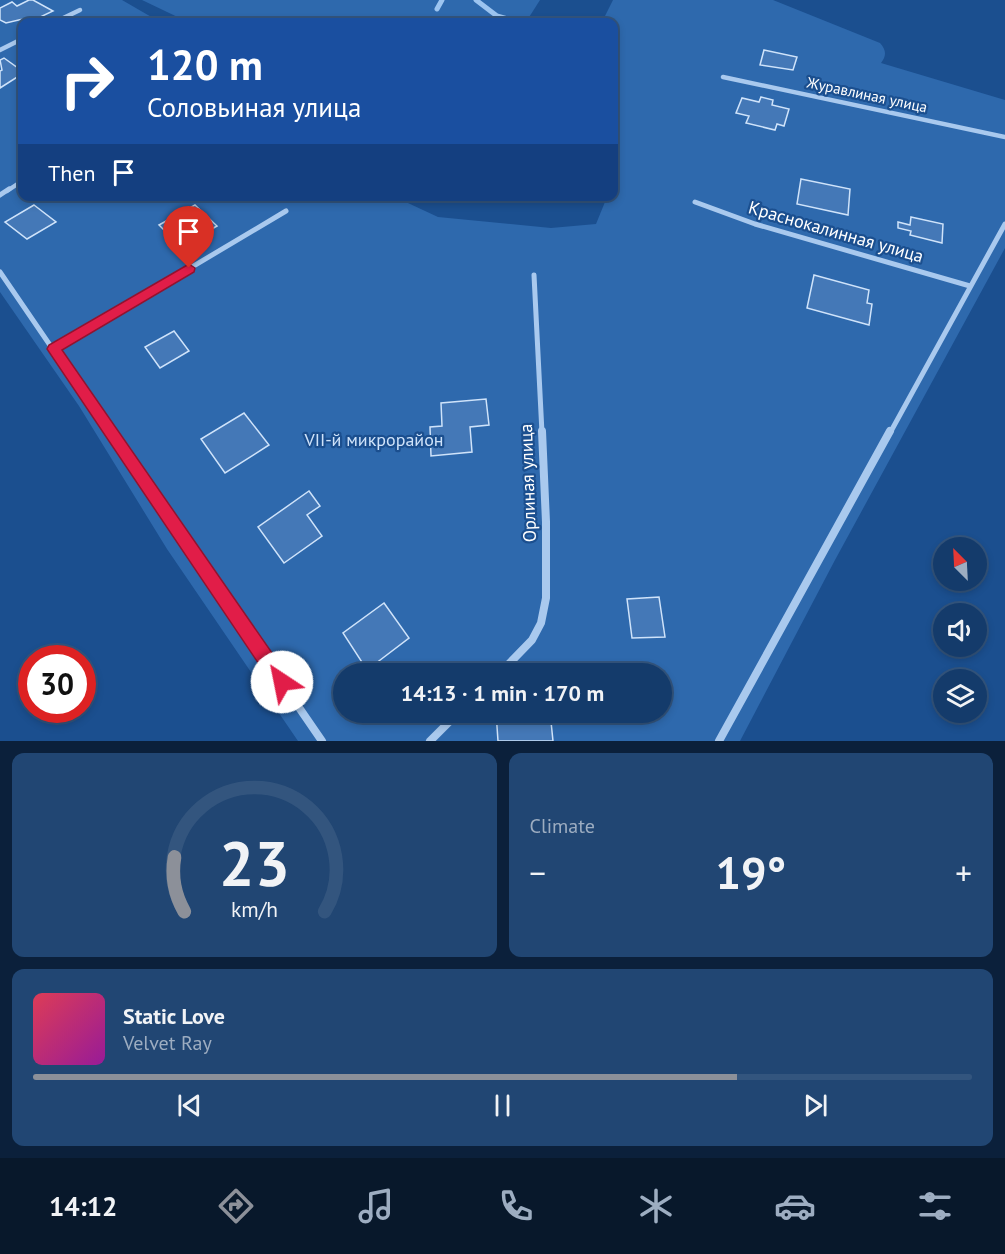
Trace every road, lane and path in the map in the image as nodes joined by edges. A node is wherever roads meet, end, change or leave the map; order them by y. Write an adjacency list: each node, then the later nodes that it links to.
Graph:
1 (80, 10): 2 (street)
2 (63, 18)
3 (18, 41): 4 (street)
4 (0, 50)
5 (723, 77): 6 (street, Журавлиная улица)
6 (1005, 137)
7 (18, 184): 8 (street)
8 (0, 195)
9 (695, 202): 14 (street, Краснокалинная улица)
10 (286, 211): 15 (street)
11 (1005, 224): 14 (street)
12 (0, 272): 15 (street)
13 (534, 275): 16 (street, Орлиная улица)
14 (970, 286): 20 (street)
15 (54, 349): 18 (street)
16 (510, 663)
17 (448, 723): 19 (street)
18 (322, 741)
19 (430, 741)
20 (718, 741)

